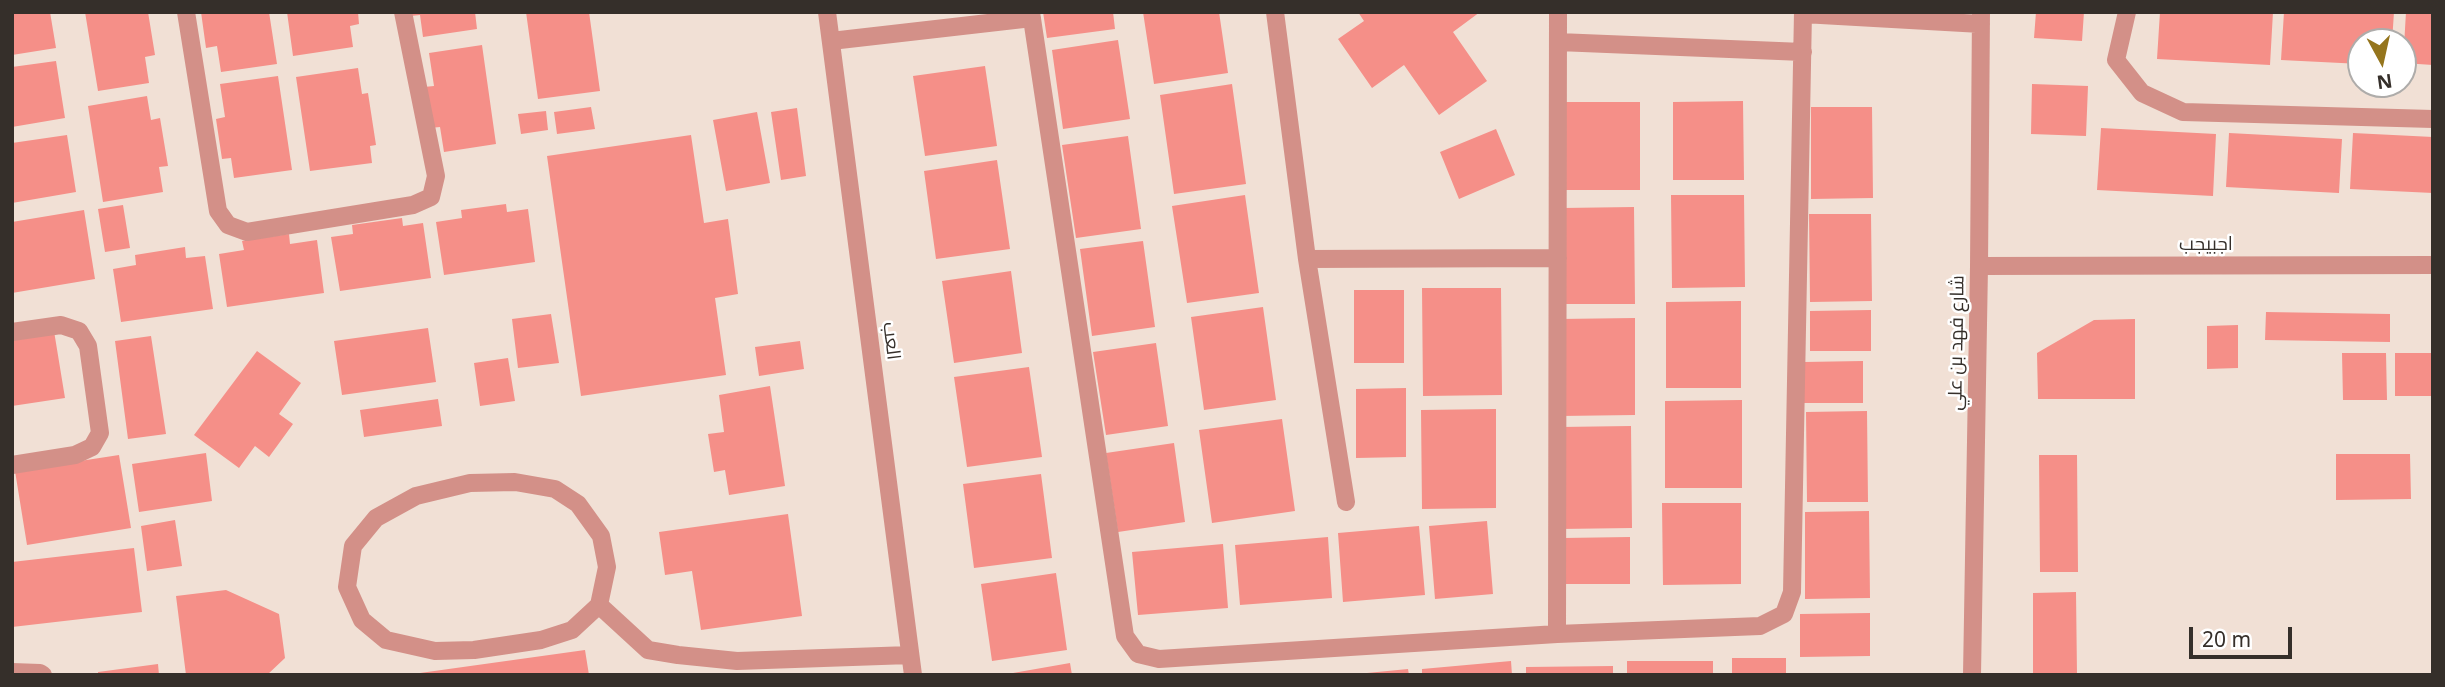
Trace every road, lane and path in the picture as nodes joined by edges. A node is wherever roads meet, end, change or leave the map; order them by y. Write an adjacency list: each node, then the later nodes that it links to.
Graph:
1 (186, 12): 2 (street)
2 (403, 12)
3 (827, 12): 10 (street, العب)
4 (1275, 12): 15 (street)
5 (1558, 12): 11 (street)
6 (2127, 12): 13 (street)
7 (1803, 13): 9 (street); 12 (street)
8 (1031, 15): 10 (street); 22 (street)
9 (1981, 18): 17 (street, شارع فهد بن علي)
10 (831, 41): 23 (street, العب)
11 (1558, 42): 12 (street); 14 (street)
12 (1803, 51): 22 (street)
13 (2433, 119)
14 (1558, 258): 15 (street); 22 (street)
15 (1307, 259): 20 (street)
16 (2433, 265): 17 (street, اجبيجب)
17 (1979, 266): 27 (street, شارع فهد بن علي)
18 (12, 332): 19 (street)
19 (12, 465)
20 (1346, 502)
21 (599, 605): 21 (street); 23 (street)
22 (1557, 634)
23 (910, 655): 26 (street, العب)
24 (12, 672): 25 (street)
25 (43, 675)
26 (913, 675)
27 (1972, 675)

